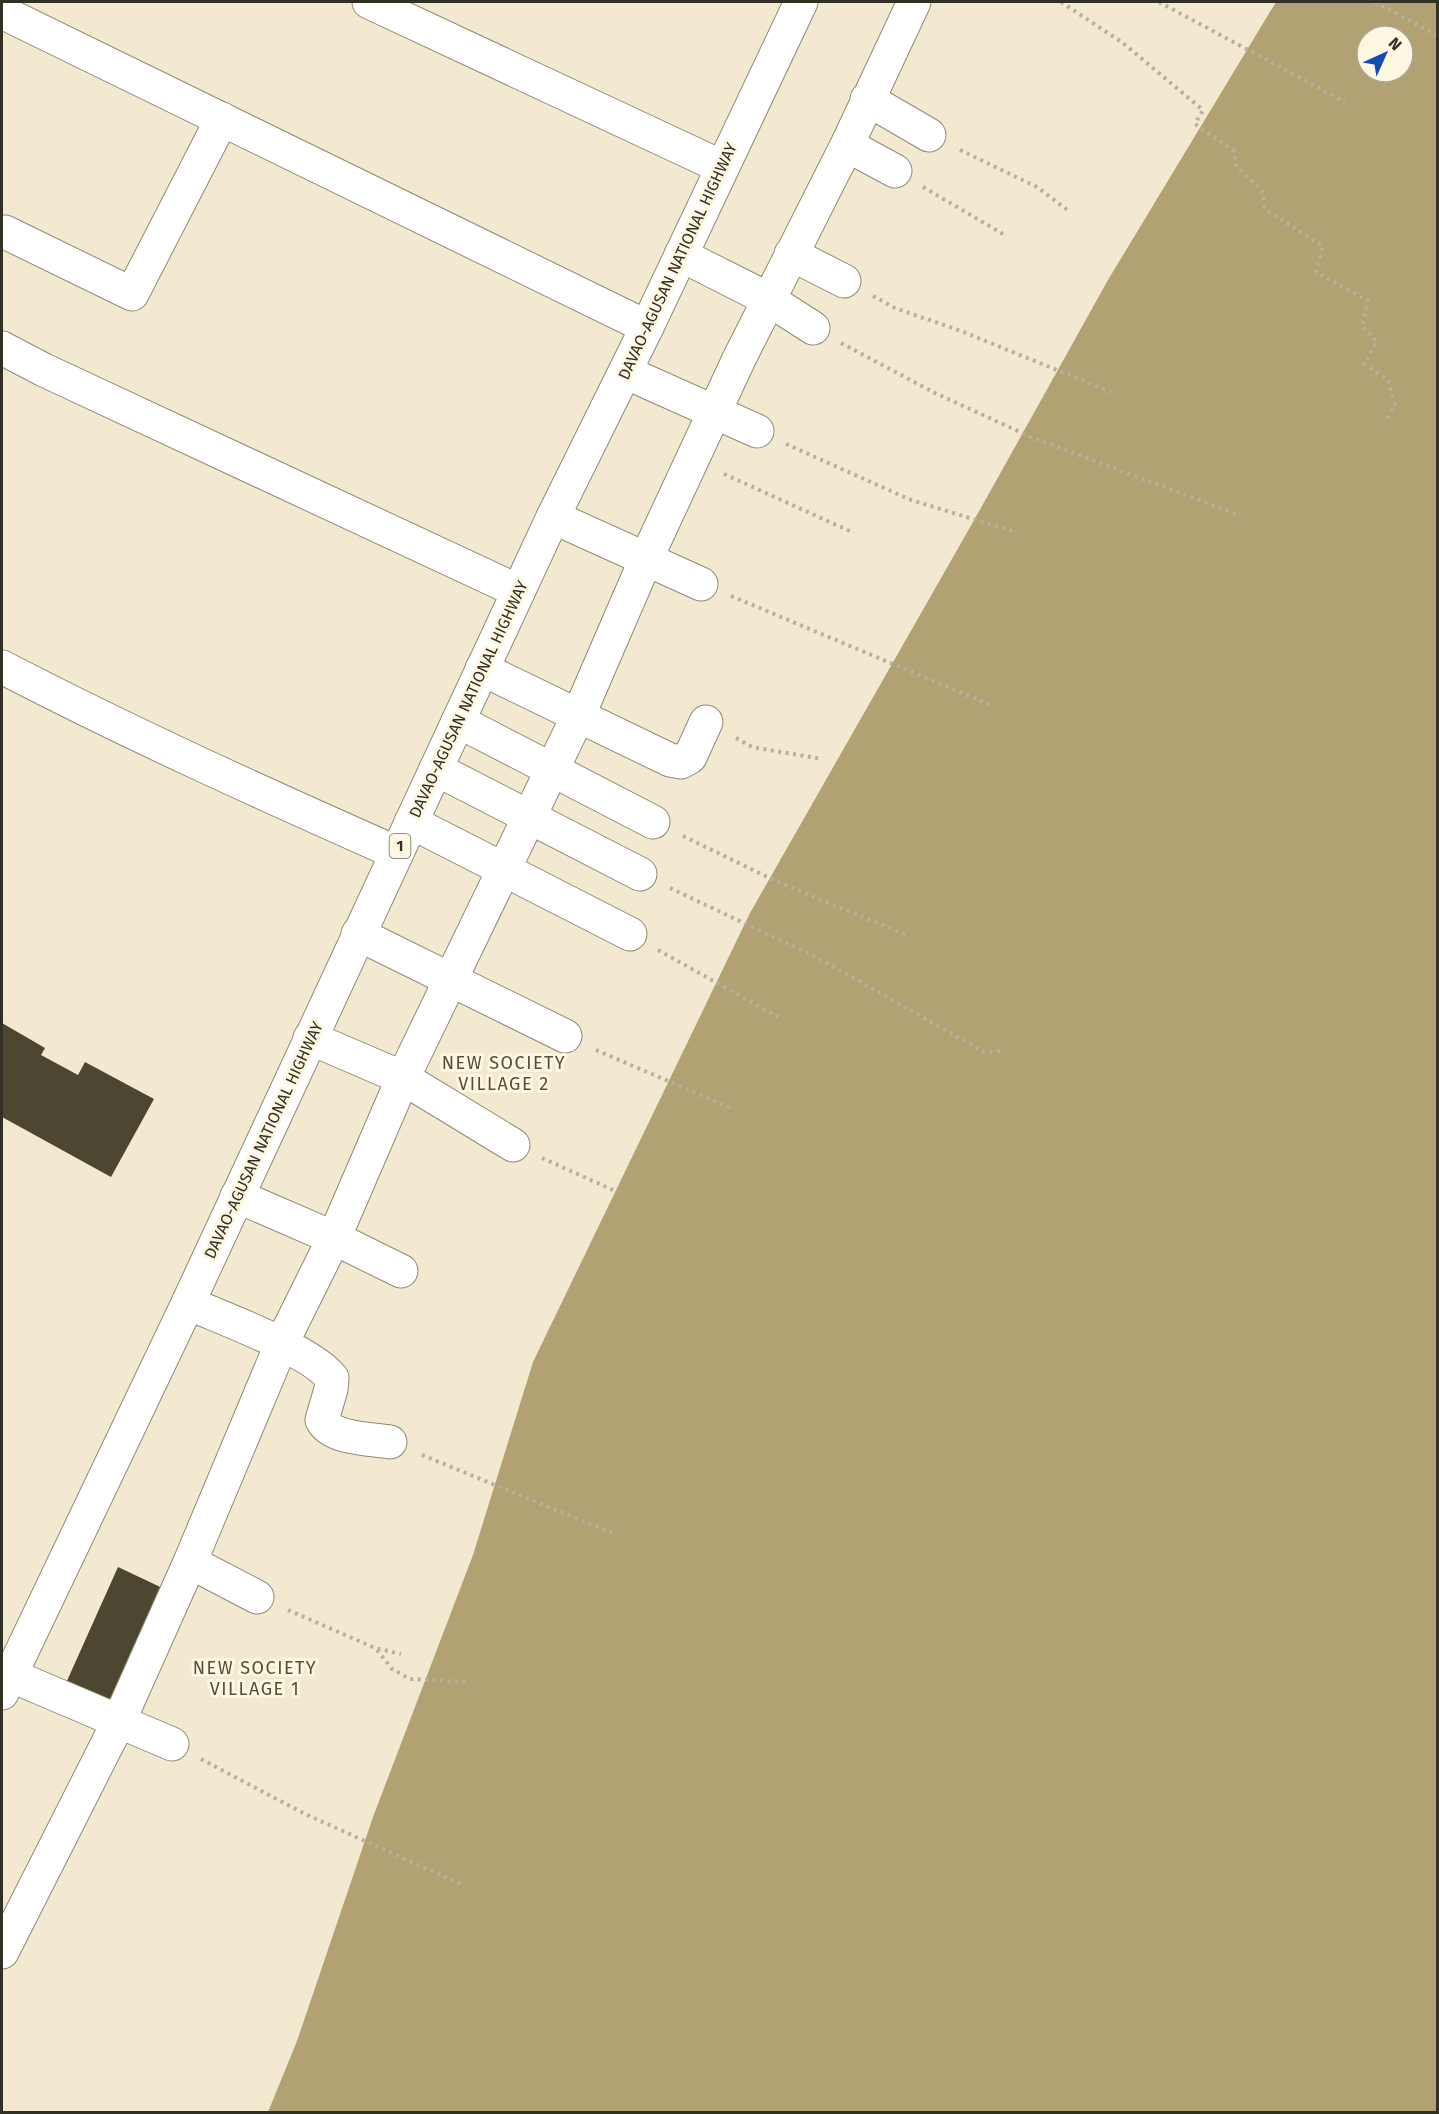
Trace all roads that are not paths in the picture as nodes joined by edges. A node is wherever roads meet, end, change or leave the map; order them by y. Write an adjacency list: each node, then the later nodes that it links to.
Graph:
1 (369, 2): 9 (main road)
2 (801, 2): 9 (main road, DAVAO-AGUSAN NATIONAL HIGHWAY / 1)
3 (914, 2): 5 (main road)
4 (2, 12): 6 (main road)
5 (867, 99): 7 (main road); 8 (main road)
6 (222, 118): 11 (main road); 16 (main road)
7 (928, 135)
8 (847, 145): 10 (main road); 12 (main road)
9 (722, 167): 13 (main road, DAVAO-AGUSAN NATIONAL HIGHWAY / 1)
10 (895, 171)
11 (5, 232)
12 (791, 254): 14 (main road); 15 (main road)
13 (681, 255): 15 (main road); 16 (main road, DAVAO-AGUSAN NATIONAL HIGHWAY / 1)
14 (844, 281)
15 (768, 299): 17 (main road); 20 (main road)
16 (647, 327): 19 (main road, DAVAO-AGUSAN NATIONAL HIGHWAY / 1)
17 (813, 328)
18 (2, 348): 25 (main road)
19 (625, 372): 20 (main road); 22 (main road, DAVAO-AGUSAN NATIONAL HIGHWAY / 1)
20 (716, 411): 21 (main road); 23 (main road)
21 (757, 431)
22 (553, 517): 23 (main road); 25 (main road, DAVAO-AGUSAN NATIONAL HIGHWAY / 1)
23 (646, 559): 24 (main road); 28 (main road)
24 (701, 584)
25 (518, 591): 27 (main road, DAVAO-AGUSAN NATIONAL HIGHWAY / 1)
26 (2, 667): 36 (main road)
27 (482, 669): 28 (main road); 29 (main road, DAVAO-AGUSAN NATIONAL HIGHWAY / 1)
28 (579, 714): 30 (main road); 32 (main road)
29 (458, 721): 31 (main road, DAVAO-AGUSAN NATIONAL HIGHWAY / 1); 32 (main road)
30 (706, 722)
31 (436, 769): 33 (main road); 34 (main road, DAVAO-AGUSAN NATIONAL HIGHWAY / 1)
32 (551, 771): 33 (main road); 35 (main road)
33 (529, 817): 37 (main road); 38 (main road)
34 (411, 822): 36 (main road, DAVAO-AGUSAN NATIONAL HIGHWAY / 1); 37 (main road)
35 (653, 822)
36 (397, 853): 39 (main road, DAVAO-AGUSAN NATIONAL HIGHWAY / 1)
37 (504, 868): 40 (main road); 41 (main road)
38 (640, 874)
39 (358, 934): 41 (main road); 43 (main road, DAVAO-AGUSAN NATIONAL HIGHWAY / 1)
40 (630, 934)
41 (452, 979): 42 (main road); 44 (main road)
42 (565, 1036)
43 (310, 1038): 44 (main road); 46 (main road, DAVAO-AGUSAN NATIONAL HIGHWAY / 1)
44 (404, 1078): 45 (main road); 47 (main road)
45 (513, 1145)
46 (237, 1196): 47 (main road); 49 (main road, DAVAO-AGUSAN NATIONAL HIGHWAY / 1)
47 (334, 1238): 48 (main road); 50 (main road)
48 (401, 1271)
49 (188, 1303): 50 (main road); 54 (main road, DAVAO-AGUSAN NATIONAL HIGHWAY / 1)
50 (281, 1345): 51 (main road); 52 (main road)
51 (390, 1442)
52 (190, 1562): 53 (main road); 55 (main road)
53 (257, 1597)
54 (6, 1684): 55 (main road)
55 (119, 1721): 56 (main road); 57 (main road)
56 (172, 1744)
57 (2, 1952)

